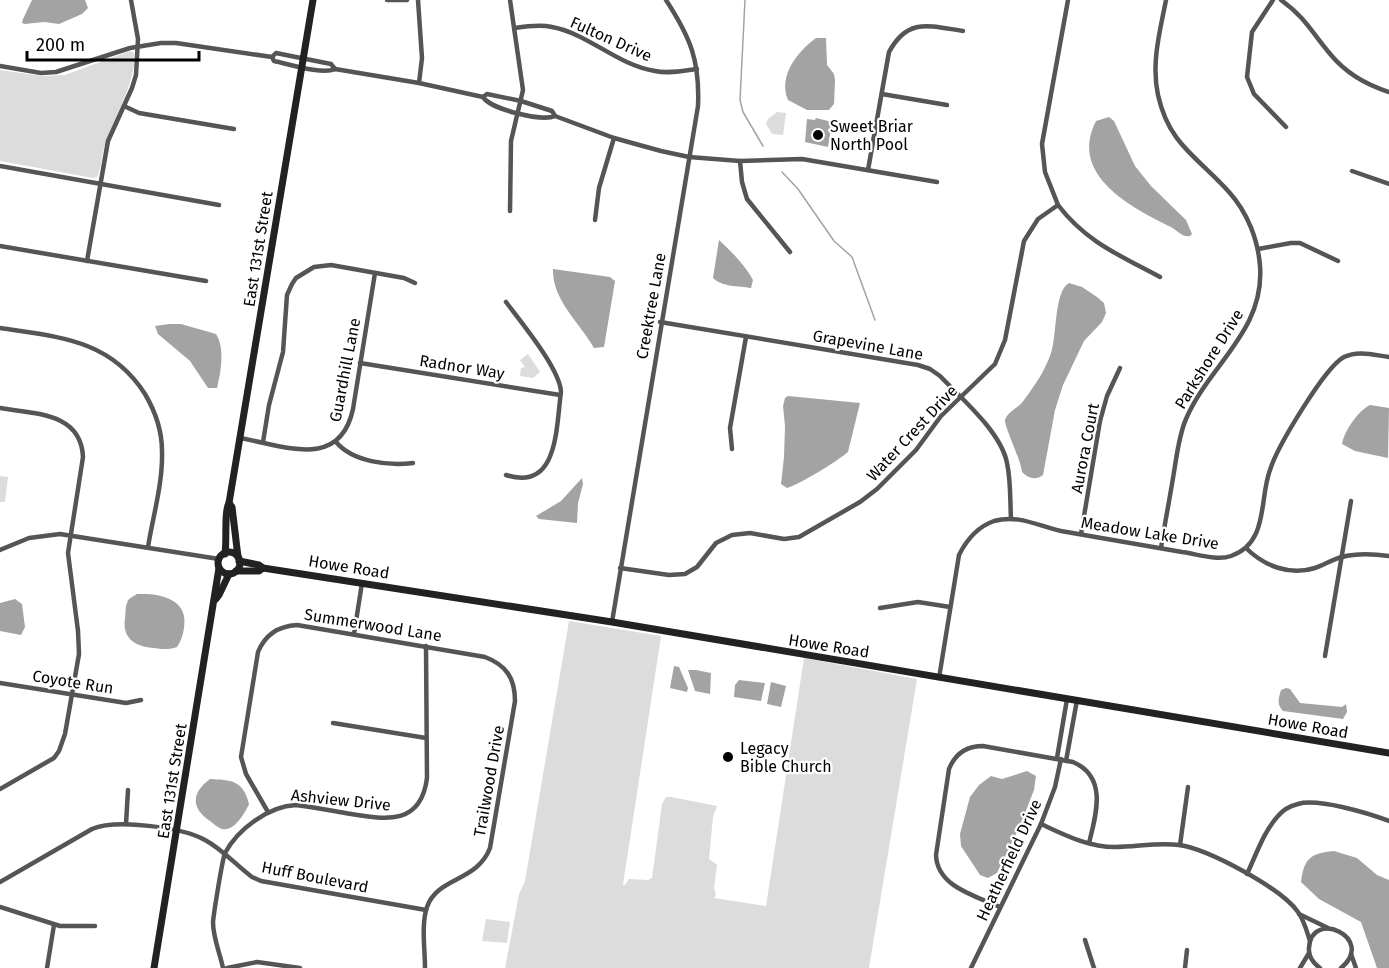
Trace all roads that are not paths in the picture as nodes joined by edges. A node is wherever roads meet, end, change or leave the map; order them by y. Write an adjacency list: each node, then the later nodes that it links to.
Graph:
1 (131, 0): 14 (street)
2 (313, 0): 15 (street, East 131st Street)
3 (387, 0): 4 (street)
4 (407, 0)
5 (418, 0): 18 (street)
6 (510, 0): 12 (street)
7 (666, 0): 17 (street, Creektree Lane)
8 (1068, 0): 39 (street)
9 (1166, 0): 43 (street, Parkshore Drive)
10 (1273, 0): 27 (street)
11 (1281, 0): 19 (street)
12 (515, 28): 17 (street, Fulton Drive); 22 (street)
13 (963, 31): 20 (street)
14 (138, 46): 15 (street); 16 (street); 24 (street)
15 (302, 62): 18 (street); 61 (street, East 131st Street)
16 (0, 66)
17 (697, 69): 30 (street, Creektree Lane)
18 (419, 82): 21 (street)
19 (1389, 92)
20 (882, 94): 23 (street); 33 (street)
21 (483, 97): 22 (street); 25 (street)
22 (521, 101): 25 (street); 26 (street)
23 (947, 105)
24 (124, 106): 28 (street); 36 (street)
25 (518, 113): 26 (street); 40 (street)
26 (555, 116): 29 (street)
27 (1286, 127)
28 (234, 129)
29 (614, 138): 30 (street); 41 (street)
30 (689, 157): 31 (street); 52 (street, Creektree Lane)
31 (740, 161): 33 (street); 44 (street)
32 (0, 166): 36 (street)
33 (868, 170): 35 (street)
34 (1352, 171): 37 (street)
35 (937, 182)
36 (100, 184): 38 (street); 45 (street)
37 (1389, 184)
38 (219, 205)
39 (1058, 205): 48 (street); 59 (street, Water Crest Drive)
40 (510, 211)
41 (595, 220)
42 (0, 246): 45 (street)
43 (1258, 249): 46 (street); 73 (street, Parkshore Drive)
44 (790, 252)
45 (87, 261): 49 (street)
46 (1338, 261)
47 (375, 273): 50 (street); 56 (street, Guardhill Lane); 62 (street)
48 (1160, 277)
49 (206, 281)
50 (415, 283)
51 (506, 302): 58 (street)
52 (660, 322): 54 (street, Grapevine Lane); 82 (street, Creektree Lane)
53 (0, 328): 72 (street)
54 (746, 336): 59 (street, Grapevine Lane); 64 (street)
55 (1389, 357): 74 (street)
56 (360, 363): 58 (street, Radnor Way); 63 (street, Guardhill Lane)
57 (1120, 368): 71 (street, Aurora Court)
58 (560, 395): 66 (street)
59 (960, 397): 69 (street, Grapevine Lane); 82 (street, Water Crest Drive)
60 (0, 408): 70 (street)
61 (240, 438): 62 (street, Guardhill Lane); 68 (street, East 131st Street)
62 (263, 442): 63 (street, Guardhill Lane)
63 (336, 442): 65 (street)
64 (732, 448)
65 (414, 463)
66 (506, 475)
67 (1351, 501): 78 (street)
68 (229, 503): 76 (street, East 131st Street); 79 (street, East 131st Street)
69 (1011, 519): 71 (street, Meadow Lake Drive); 86 (street, Meadow Lake Drive)
70 (70, 534): 72 (street); 75 (street); 95 (street)
71 (1081, 534): 73 (street, Meadow Lake Drive)
72 (148, 547): 76 (street)
73 (1161, 548): 74 (street, Meadow Lake Drive)
74 (1246, 548): 78 (street)
75 (0, 550)
76 (222, 556): 79 (street); 80 (street)
77 (1389, 556): 78 (street)
78 (1342, 557): 91 (street)
79 (238, 559): 81 (street, Howe Road); 83 (street)
80 (219, 568): 83 (street); 85 (street, East 131st Street)
81 (263, 568): 83 (street, Howe Road); 84 (street, Howe Road)
82 (620, 568): 88 (street, Creektree Lane)
83 (233, 573): 85 (street, East 131st Street)
84 (362, 583): 88 (street, Howe Road); 89 (street)
85 (216, 599): 110 (street, East 131st Street)
86 (950, 607): 87 (street); 93 (street, Meadow Lake Drive)
87 (880, 608)
88 (612, 622): 93 (street, Howe Road)
89 (354, 634): 90 (street, Summerwood Lane); 106 (street, Summerwood Lane)
90 (426, 646): 92 (street, Summerwood Lane); 100 (street, Ashview Drive)
91 (1325, 656)
92 (511, 678): 118 (street, Trailwood Drive)
93 (939, 678): 96 (street, Howe Road)
94 (0, 683): 95 (street, Coyote Run)
95 (72, 695): 97 (street, Coyote Run); 104 (street)
96 (1067, 699): 98 (street, Howe Road); 102 (street, Heatherfield Drive)
97 (141, 700)
98 (1077, 700): 101 (street, Howe Road); 102 (street, Heatherfield Drive)
99 (333, 723): 100 (street)
100 (426, 738): 106 (street, Ashview Drive)
101 (1389, 753)
102 (1061, 760): 109 (street, Heatherfield Drive); 111 (street); 117 (street)
103 (1188, 787): 112 (street)
104 (0, 789)
105 (128, 790): 108 (street)
106 (268, 812): 113 (street, Ashview Drive)
107 (1389, 821): 114 (street)
108 (126, 824): 110 (street, Huff Boulevard); 115 (street, Huff Boulevard)
109 (1041, 824): 111 (street); 117 (street, Heatherfield Drive)
110 (177, 832): 113 (street, Huff Boulevard); 129 (street, East 131st Street)
111 (1089, 843): 112 (street)
112 (1180, 845): 114 (street)
113 (225, 855): 118 (street, Huff Boulevard); 130 (street)
114 (1247, 874): 119 (street)
115 (0, 882)
116 (0, 907): 120 (street)
117 (1000, 907): 133 (street, Heatherfield Drive)
118 (426, 910): 132 (street)
119 (1299, 914): 122 (street); 124 (street)
120 (54, 925): 121 (street); 128 (street)
121 (95, 926)
122 (1328, 928): 124 (street); 127 (street)
123 (1085, 940): 134 (street)
124 (1310, 942): 126 (street)
125 (1187, 950): 135 (street)
126 (1309, 953): 136 (street); 137 (street)
127 (1351, 953): 138 (street); 139 (street)
128 (47, 968)
129 (154, 968)
130 (225, 968): 131 (street)
131 (300, 968)
132 (425, 968)
133 (971, 968)
134 (1094, 968)
135 (1185, 968)
136 (1300, 968)
137 (1320, 968)
138 (1341, 968)
139 (1356, 968)

